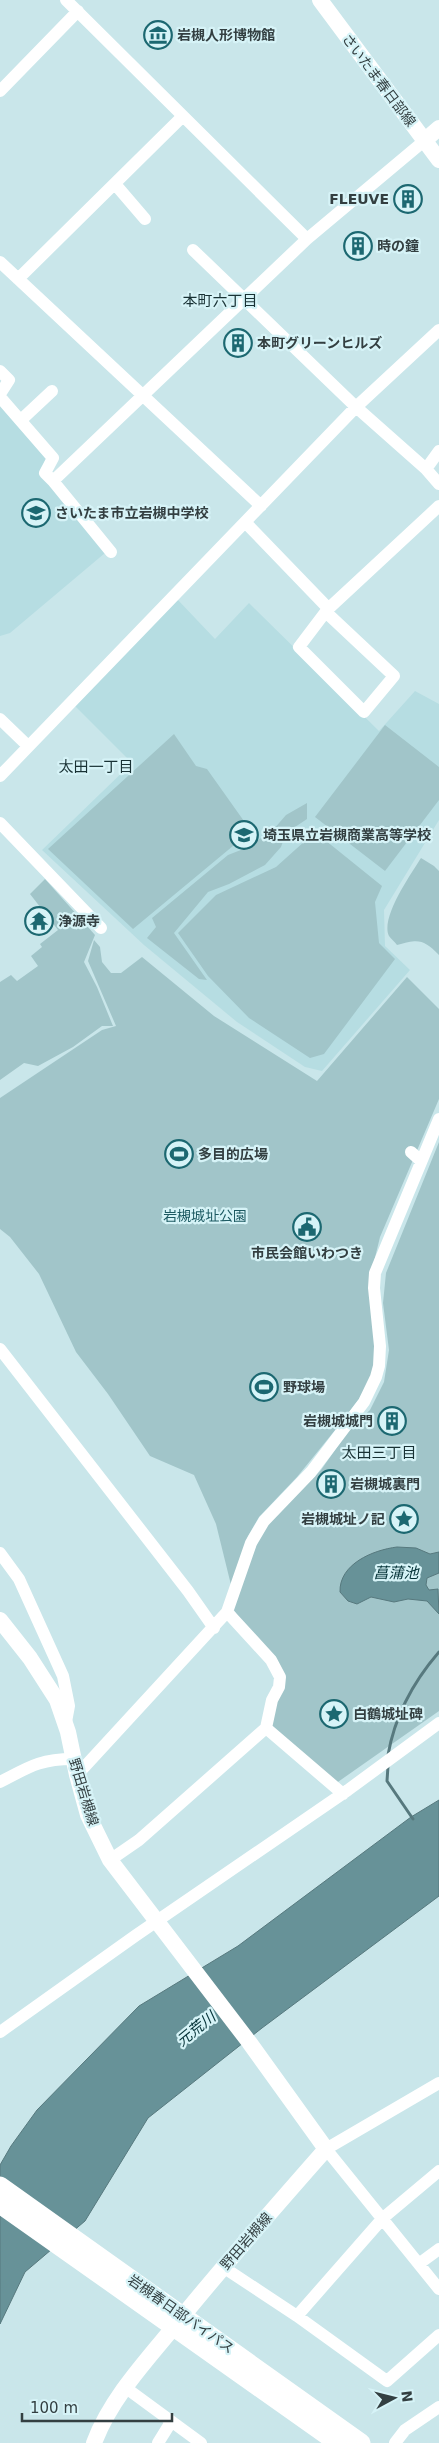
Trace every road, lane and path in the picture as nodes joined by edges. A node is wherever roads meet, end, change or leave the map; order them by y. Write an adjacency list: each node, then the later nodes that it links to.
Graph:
1 (66, 0): 3 (street)
2 (320, 0): 7 (main road, さいたま春日部線)
3 (78, 11): 4 (street); 5 (street)
4 (0, 91)
5 (183, 116): 9 (street); 11 (street)
6 (439, 128): 7 (main road)
7 (424, 141): 8 (main road, さいたま春日部線); 11 (street)
8 (439, 160)
9 (115, 184): 10 (street); 14 (street)
10 (146, 219)
11 (307, 240): 15 (street)
12 (193, 250): 15 (street)
13 (0, 262): 14 (street)
14 (18, 280): 20 (street)
15 (244, 301): 20 (street); 21 (street)
16 (439, 330): 21 (street)
17 (0, 370): 19 (street)
18 (52, 391): 22 (street)
19 (0, 395): 22 (street)
20 (143, 396): 25 (street); 27 (street)
21 (356, 407): 24 (street); 27 (street)
22 (21, 420): 25 (street)
23 (439, 451): 24 (street)
24 (426, 469): 26 (street)
25 (52, 481): 30 (street)
26 (439, 484)
27 (261, 506): 29 (street)
28 (439, 506): 31 (street)
29 (245, 522): 31 (street); 33 (street)
30 (111, 552)
31 (327, 610): 31 (street)
32 (0, 719): 33 (street)
33 (28, 746): 34 (street)
34 (0, 776)
35 (0, 823): 36 (street)
36 (101, 928)
37 (439, 1119): 39 (street)
38 (411, 1152): 39 (street)
39 (421, 1161): 42 (street)
40 (0, 1349): 44 (street)
41 (0, 1553): 45 (street)
42 (227, 1612): 44 (street); 47 (street)
43 (0, 1620): 45 (main road, 野田岩槻線)
44 (214, 1628): 49 (street)
45 (66, 1722): 48 (main road, 野田岩槻線)
46 (439, 1723): 51 (street)
47 (266, 1728): 51 (street); 52 (street)
48 (73, 1759): 49 (main road, 野田岩槻線); 50 (street)
49 (77, 1775): 52 (main road, 野田岩槻線)
50 (0, 1782)
51 (343, 1794): 53 (street)
52 (110, 1860): 53 (main road, 野田岩槻線)
53 (155, 1922): 54 (street); 56 (main road, 野田岩槻線)
54 (0, 2032)
55 (439, 2084): 56 (street)
56 (326, 2149): 60 (street); 63 (main road, 野田岩槻線)
57 (439, 2172): 60 (street)
58 (0, 2186): 64 (highway, 岩槻春日部バイパス)
59 (0, 2204): 64 (highway, 岩槻春日部バイパス)
60 (383, 2218): 62 (street); 66 (street)
61 (439, 2249): 62 (street)
62 (420, 2263): 65 (street)
63 (223, 2267): 66 (street); 67 (main road, 野田岩槻線)
64 (102, 2268): 67 (highway, 岩槻春日部バイパス)
65 (439, 2289)
66 (298, 2316): 68 (street)
67 (179, 2321): 69 (main road, 野田岩槻線); 75 (highway, 岩槻春日部バイパス); 76 (highway, 岩槻春日部バイパス)
68 (439, 2336)
69 (126, 2388): 71 (street); 72 (main road, 野田岩槻線)
70 (439, 2407): 77 (street)
71 (171, 2422): 73 (street); 74 (street)
72 (94, 2443)
73 (158, 2443)
74 (201, 2443)
75 (338, 2443)
76 (362, 2443)
77 (395, 2443)

